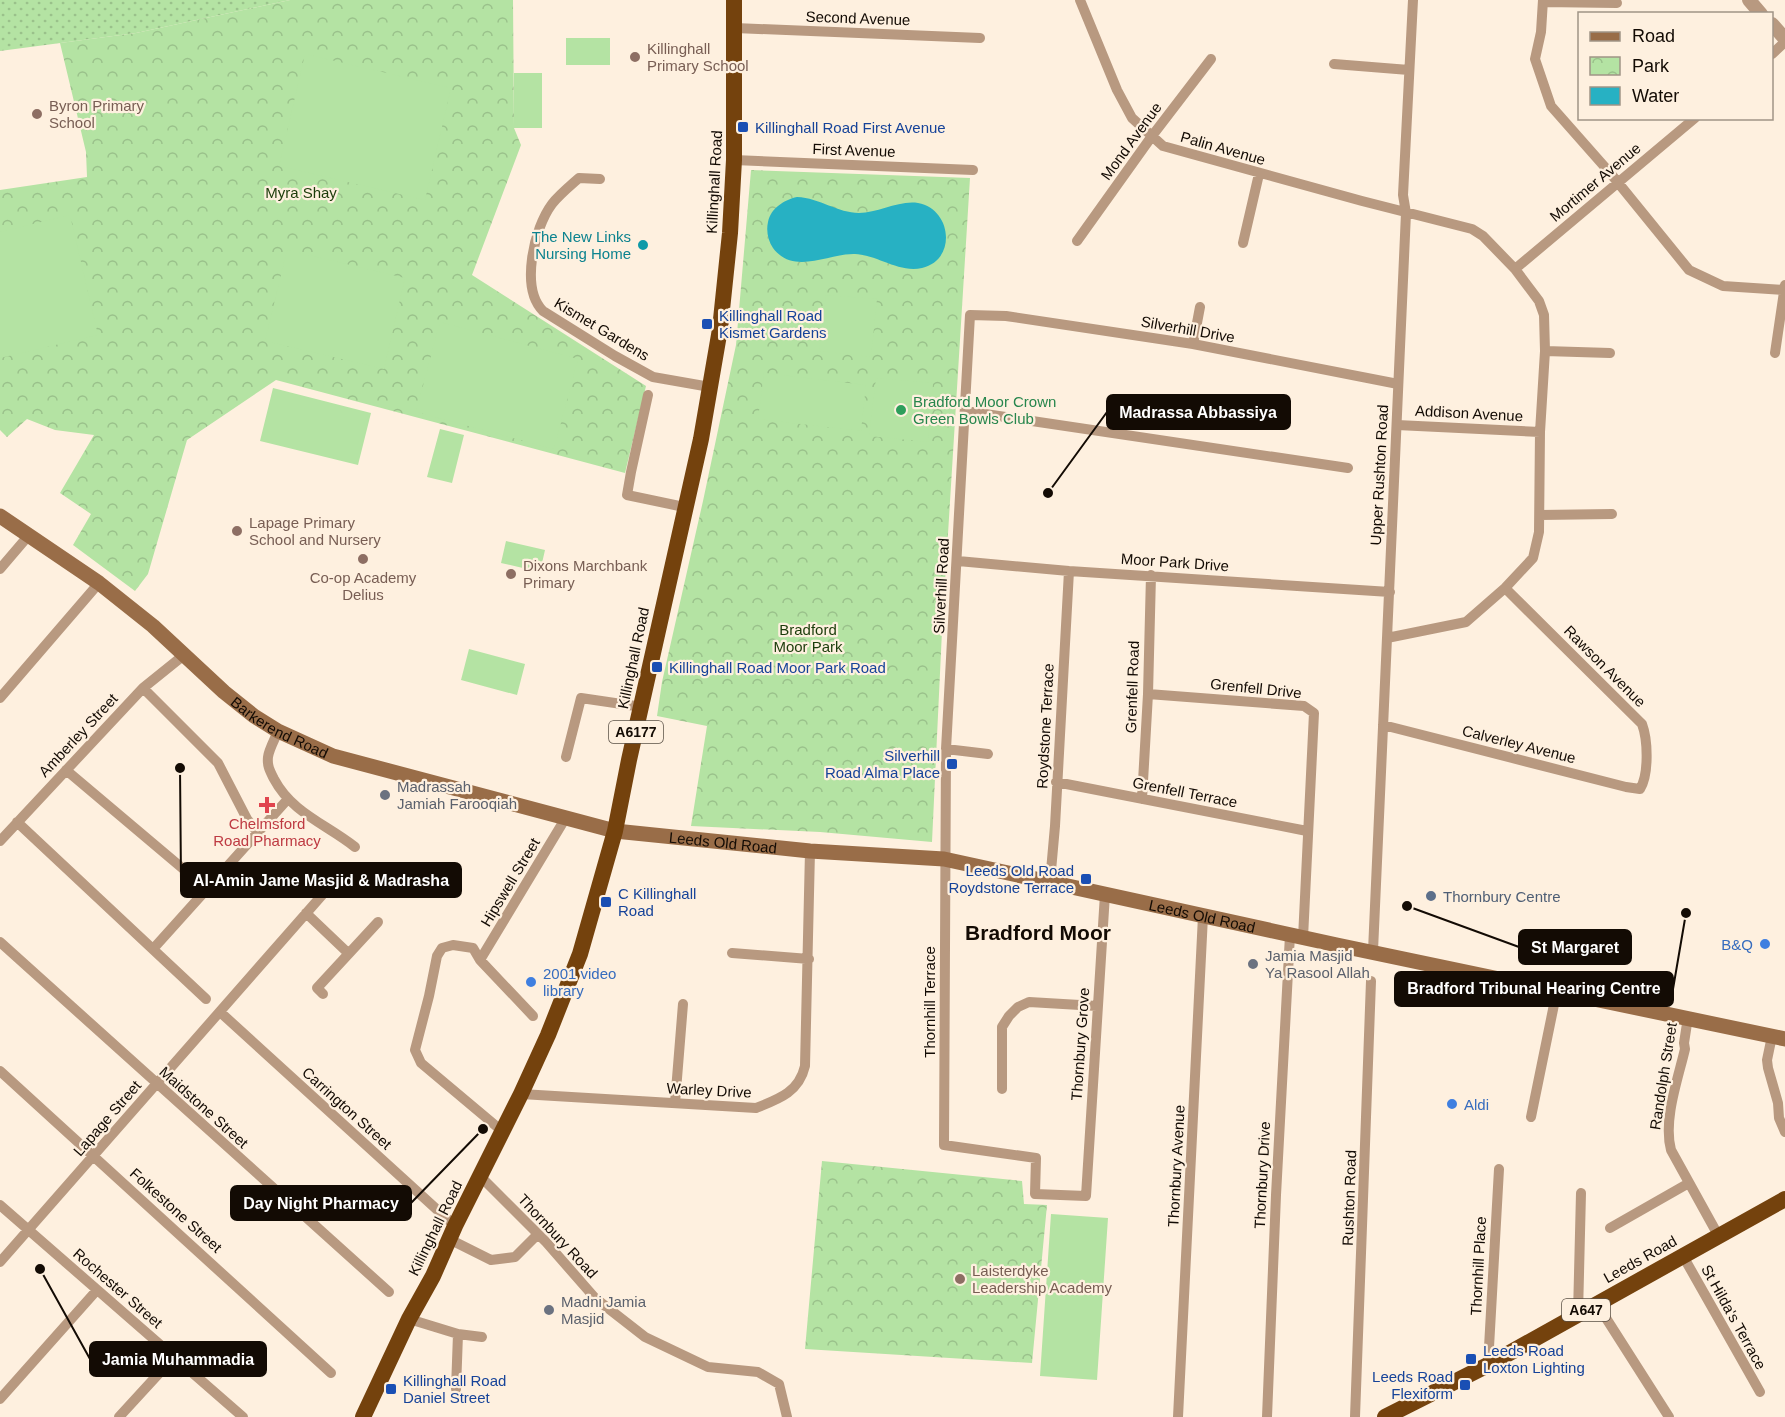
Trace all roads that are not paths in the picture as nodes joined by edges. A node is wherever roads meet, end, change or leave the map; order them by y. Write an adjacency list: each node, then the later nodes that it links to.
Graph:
1 (734, 0): 9 (highway, Killinghall Road / A6177)
2 (1080, 0): 17 (street, Palin Avenue)
3 (1413, 0): 15 (street, Upper Rushton Road)
4 (1749, 0): 7 (street)
5 (1543, 1): 6 (street); 22 (street)
6 (1617, 3)
7 (1759, 12)
8 (1773, 25): 11 (street)
9 (735, 28): 10 (street, Second Avenue); 18 (highway, Killinghall Road / A6177)
10 (980, 38)
11 (1785, 41): 12 (street)
12 (1773, 53)
13 (1211, 59): 17 (street, Mond Avenue)
14 (1334, 64): 15 (street)
15 (1409, 70): 23 (street, Upper Rushton Road)
16 (1693, 120): 22 (street, Mortimer Avenue)
17 (1152, 136): 20 (street, Palin Avenue); 24 (street, Mond Avenue)
18 (734, 160): 19 (street, First Avenue); 36 (highway, Killinghall Road / A6177)
19 (973, 170)
20 (1259, 174): 23 (street, Palin Avenue); 25 (street)
21 (600, 179): 36 (street, Kismet Gardens)
22 (1618, 183): 26 (street, Mortimer Avenue); 28 (street)
23 (1406, 213): 26 (street, Palin Avenue); 35 (street, Upper Rushton Road)
24 (1077, 242)
25 (1243, 243)
26 (1515, 269): 32 (street, Palin Avenue)
27 (1785, 285): 28 (street)
28 (1785, 290): 34 (street)
29 (1200, 307): 31 (street)
30 (970, 315): 31 (street, Silverhill Drive); 38 (street, Silverhill Road)
31 (1193, 344): 35 (street, Silverhill Drive)
32 (1545, 351): 33 (street); 40 (street, Palin Avenue)
33 (1610, 353)
34 (1775, 353)
35 (1398, 384): 39 (street, Upper Rushton Road)
36 (710, 387): 42 (highway, Killinghall Road / A6177)
37 (648, 395): 42 (street)
38 (965, 411): 41 (street); 47 (street, Silverhill Road)
39 (1397, 425): 40 (street, Addison Avenue); 53 (street, Upper Rushton Road)
40 (1540, 432): 44 (street, Palin Avenue)
41 (1348, 468)
42 (684, 507): 59 (highway, Killinghall Road / A6177)
43 (1612, 514): 44 (street)
44 (1540, 515): 52 (street, Palin Avenue)
45 (0, 516): 46 (main road, Barkerend Road)
46 (28, 535): 48 (street); 51 (main road, Barkerend Road)
47 (958, 561): 49 (street, Moor Park Drive); 62 (street, Silverhill Road)
48 (0, 569)
49 (1069, 571): 50 (street, Moor Park Drive); 67 (street, Roydstone Terrace)
50 (1151, 576): 53 (street, Moor Park Drive); 57 (street, Grenfell Road)
51 (99, 583): 55 (main road, Barkerend Road); 58 (street)
52 (1505, 588): 54 (street, Palin Avenue); 66 (street, Rawson Avenue)
53 (1390, 592): 54 (street, Upper Rushton Road)
54 (1387, 638): 60 (street, Upper Rushton Road)
55 (184, 655): 56 (street, Amberley Street); 61 (main road, Barkerend Road)
56 (143, 688): 65 (street, Amberley Street); 74 (street)
57 (1148, 694): 68 (street, Grenfell Road); 73 (street, Grenfell Drive)
58 (0, 699)
59 (642, 707): 64 (street); 72 (highway, Killinghall Road / A6177)
60 (1383, 725): 66 (street, Calverley Avenue); 89 (street, Upper Rushton Road)
61 (278, 731): 69 (street); 70 (main road, Barkerend Road)
62 (946, 749): 63 (street); 78 (street, Silverhill Road)
63 (988, 754)
64 (566, 757)
65 (66, 770): 71 (street, Amberley Street); 81 (street)
66 (1645, 781)
67 (1056, 782): 68 (street, Grenfell Terrace); 79 (street, Roydstone Terrace)
68 (1142, 799): 73 (street, Grenfell Terrace)
69 (287, 800): 74 (street); 76 (street)
70 (566, 819): 72 (main road, Barkerend Road); 93 (street, Hipswell Street)
71 (17, 822): 75 (street, Amberley Street); 88 (street)
72 (615, 831): 77 (main road, Leeds Old Road); 107 (highway, Killinghall Road / A6177)
73 (1307, 831): 86 (street, Thornbury Drive)
74 (258, 833): 81 (street)
75 (0, 841)
76 (355, 847)
77 (810, 851): 78 (main road, Leeds Old Road); 92 (street, Warley Drive)
78 (944, 859): 79 (main road, Leeds Old Road); 117 (street, Thornhill Terrace)
79 (1050, 882): 82 (main road, Leeds Old Road)
80 (331, 885): 83 (street, Lapage Street)
81 (207, 889): 88 (street)
82 (1105, 894): 84 (main road, Leeds Old Road); 99 (street, Thornbury Grove)
83 (306, 913): 90 (street); 100 (street, Lapage Street)
84 (1203, 916): 86 (main road, Leeds Old Road); 144 (street, Thornbury Avenue)
85 (378, 922): 90 (street)
86 (1296, 936): 89 (main road, Leeds Old Road); 145 (street, Thornbury Drive)
87 (0, 942): 105 (street, Maidstone Street)
88 (153, 949): 97 (street)
89 (1373, 951): 95 (main road, Leeds Old Road)
90 (348, 953): 96 (street)
91 (732, 953): 92 (street)
92 (809, 959): 108 (street, Warley Drive)
93 (480, 960): 101 (street); 110 (street)
94 (1371, 981): 146 (street, Rushton Road)
95 (1557, 990): 102 (main road, Leeds Old Road); 109 (street)
96 (323, 994)
97 (206, 999)
98 (683, 1004): 108 (street)
99 (1097, 1006): 106 (street); 117 (street, Thornbury Grove)
100 (220, 1012): 105 (street, Lapage Street); 122 (street, Carrington Street)
101 (533, 1016)
102 (1688, 1017): 103 (main road, Leeds Old Road); 115 (street, Randolph Street)
103 (1778, 1037): 111 (street)
104 (0, 1071): 112 (street, Folkestone Street)
105 (156, 1084): 112 (street, Lapage Street); 128 (street, Maidstone Street)
106 (1002, 1089)
107 (521, 1094): 108 (street, Warley Drive); 110 (highway, Killinghall Road / A6177)
108 (675, 1103)
109 (1531, 1117)
110 (502, 1131): 114 (highway, Killinghall Road / A6177)
111 (1785, 1132)
112 (94, 1156): 121 (street, Lapage Street); 136 (street, Folkestone Street)
113 (1498, 1169): 135 (street, Thornhill Place)
114 (480, 1176): 122 (highway, Killinghall Road / A6177); 123 (street, Thornbury Road)
115 (1689, 1182): 120 (street); 124 (street, Randolph Street)
116 (1581, 1193): 130 (street)
117 (1086, 1196)
118 (1785, 1199): 124 (highway, Leeds Road / A647)
119 (0, 1205): 121 (street, Rochester Street)
120 (1610, 1228)
121 (29, 1230): 126 (street, Lapage Street); 127 (street, Rochester Street)
122 (452, 1233): 123 (street, Carrington Street); 131 (highway, Killinghall Road / A6177)
123 (538, 1234): 143 (street, Thornbury Road)
124 (1718, 1235): 125 (highway, Leeds Road / A647)
125 (1683, 1256): 129 (highway, Leeds Road / A647); 138 (street, St Hilda's Terrace)
126 (0, 1262)
127 (97, 1290): 134 (street, Rochester Street); 139 (street)
128 (389, 1292)
129 (1597, 1304): 130 (highway, Leeds Road / A647); 148 (street)
130 (1578, 1314): 135 (highway, Leeds Road / A647)
131 (409, 1319): 132 (street); 142 (highway, Killinghall Road / A6177)
132 (458, 1334): 133 (street); 137 (street)
133 (482, 1337)
134 (174, 1357): 140 (street); 141 (street, Rochester Street)
135 (1488, 1365): 147 (highway, Leeds Road / A647)
136 (331, 1373)
137 (456, 1389)
138 (1760, 1392)
139 (0, 1399)
140 (118, 1417)
141 (243, 1417)
142 (363, 1417)
143 (787, 1417)
144 (1178, 1417)
145 (1267, 1417)
146 (1355, 1417)
147 (1385, 1417)
148 (1669, 1417)

